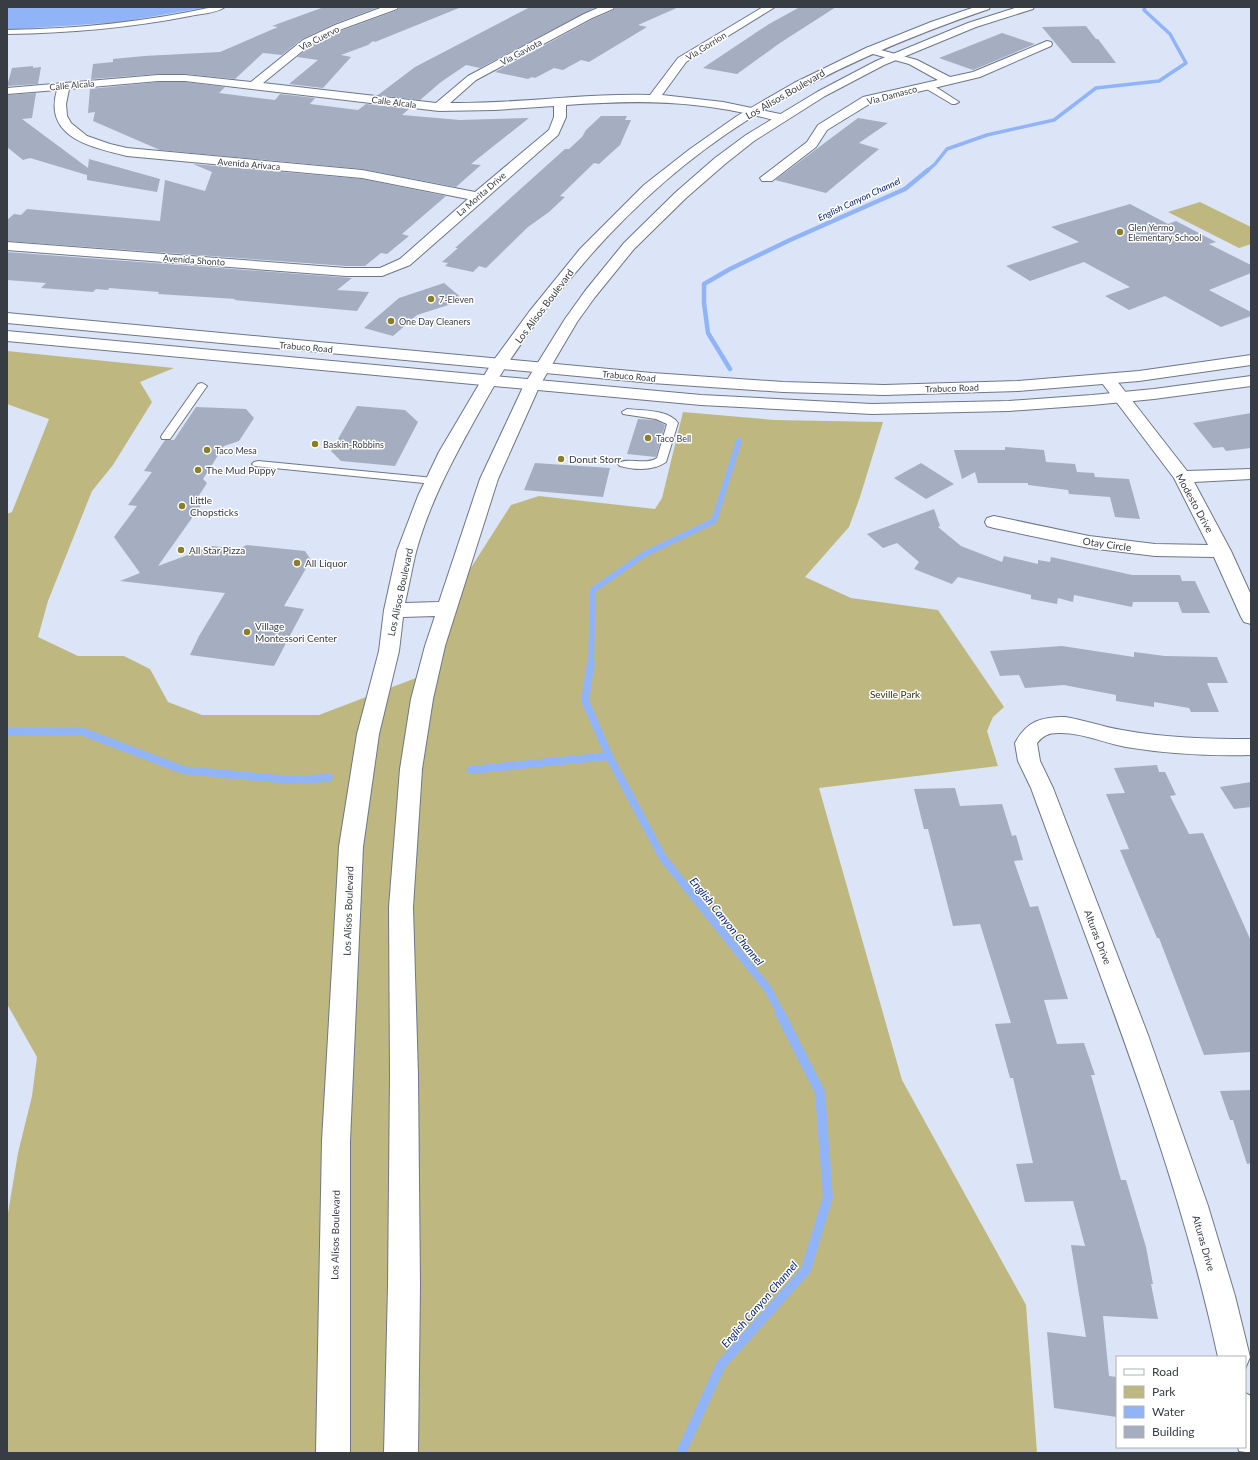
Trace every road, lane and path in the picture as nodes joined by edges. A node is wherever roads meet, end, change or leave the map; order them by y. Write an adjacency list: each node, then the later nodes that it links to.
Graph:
1 (222, 7): 7 (lane)
2 (393, 7): 12 (main road, Via Cuervo)
3 (609, 7): 19 (main road, Via Gaviota)
4 (770, 7): 16 (main road, Via Gorrion)
5 (985, 7): 9 (main road, Los Alisos Boulevard)
6 (1029, 7): 10 (main road, Los Alisos Boulevard)
7 (7, 32)
8 (1047, 44): 11 (main road, Via Damasco)
9 (870, 50): 10 (main road); 20 (main road, Los Alisos Boulevard)
10 (894, 57): 11 (main road); 21 (main road, Los Alisos Boulevard)
11 (948, 82): 14 (main road, Via Damasco)
12 (254, 85): 13 (main road, Calle Alcala); 19 (main road, Calle Alcala)
13 (64, 86): 15 (main road, Calle Alcala); 23 (main road, Avenida Arivaca)
14 (928, 86): 18 (lane); 22 (main road, Via Damasco)
15 (7, 91)
16 (654, 98): 17 (main road, Calle Alcala); 20 (main road, Calle Alcala)
17 (560, 102): 19 (main road, Calle Alcala); 23 (main road, La Morita Drive)
18 (955, 102)
19 (439, 107)
20 (754, 111): 21 (main road, Calle Alcala); 29 (main road, Los Alisos Boulevard)
21 (781, 118): 30 (main road, Los Alisos Boulevard)
22 (767, 178)
23 (478, 197): 25 (main road, La Morita Drive)
24 (7, 246): 25 (main road, Avenida Shonto)
25 (382, 272)
26 (7, 318): 29 (main road, Trabuco Road)
27 (7, 336): 32 (main road, Trabuco Road)
28 (1251, 360): 31 (main road, Trabuco Road)
29 (499, 364): 30 (main road, Trabuco Road); 32 (main road, Los Alisos Boulevard)
30 (543, 368): 31 (main road, Trabuco Road); 35 (main road, Los Alisos Boulevard)
31 (1107, 379): 36 (main road, Modesto Drive)
32 (490, 381): 35 (main road, Trabuco Road); 43 (main road, Los Alisos Boulevard)
33 (1251, 381): 36 (main road, Trabuco Road)
34 (202, 386): 38 (lane)
35 (532, 386): 36 (main road, Trabuco Road); 46 (main road, Los Alisos Boulevard)
36 (1122, 398): 42 (main road, Modesto Drive)
37 (627, 412): 40 (lane)
38 (166, 437)
39 (258, 464): 43 (lane)
40 (624, 464)
41 (1251, 474): 42 (main road)
42 (1182, 477): 45 (main road, Modesto Drive)
43 (434, 481): 47 (main road, Los Alisos Boulevard)
44 (994, 522): 45 (main road, Otay Circle)
45 (1221, 551): 48 (main road, Modesto Drive)
46 (447, 609): 47 (main road); 54 (main road, Los Alisos Boulevard)
47 (394, 610): 53 (main road, Los Alisos Boulevard)
48 (1251, 617)
49 (1251, 747): 50 (main road, Alturas Drive)
50 (1234, 1356)
51 (1246, 1415): 52 (main road)
52 (1251, 1439)
53 (332, 1453)
54 (401, 1453)

